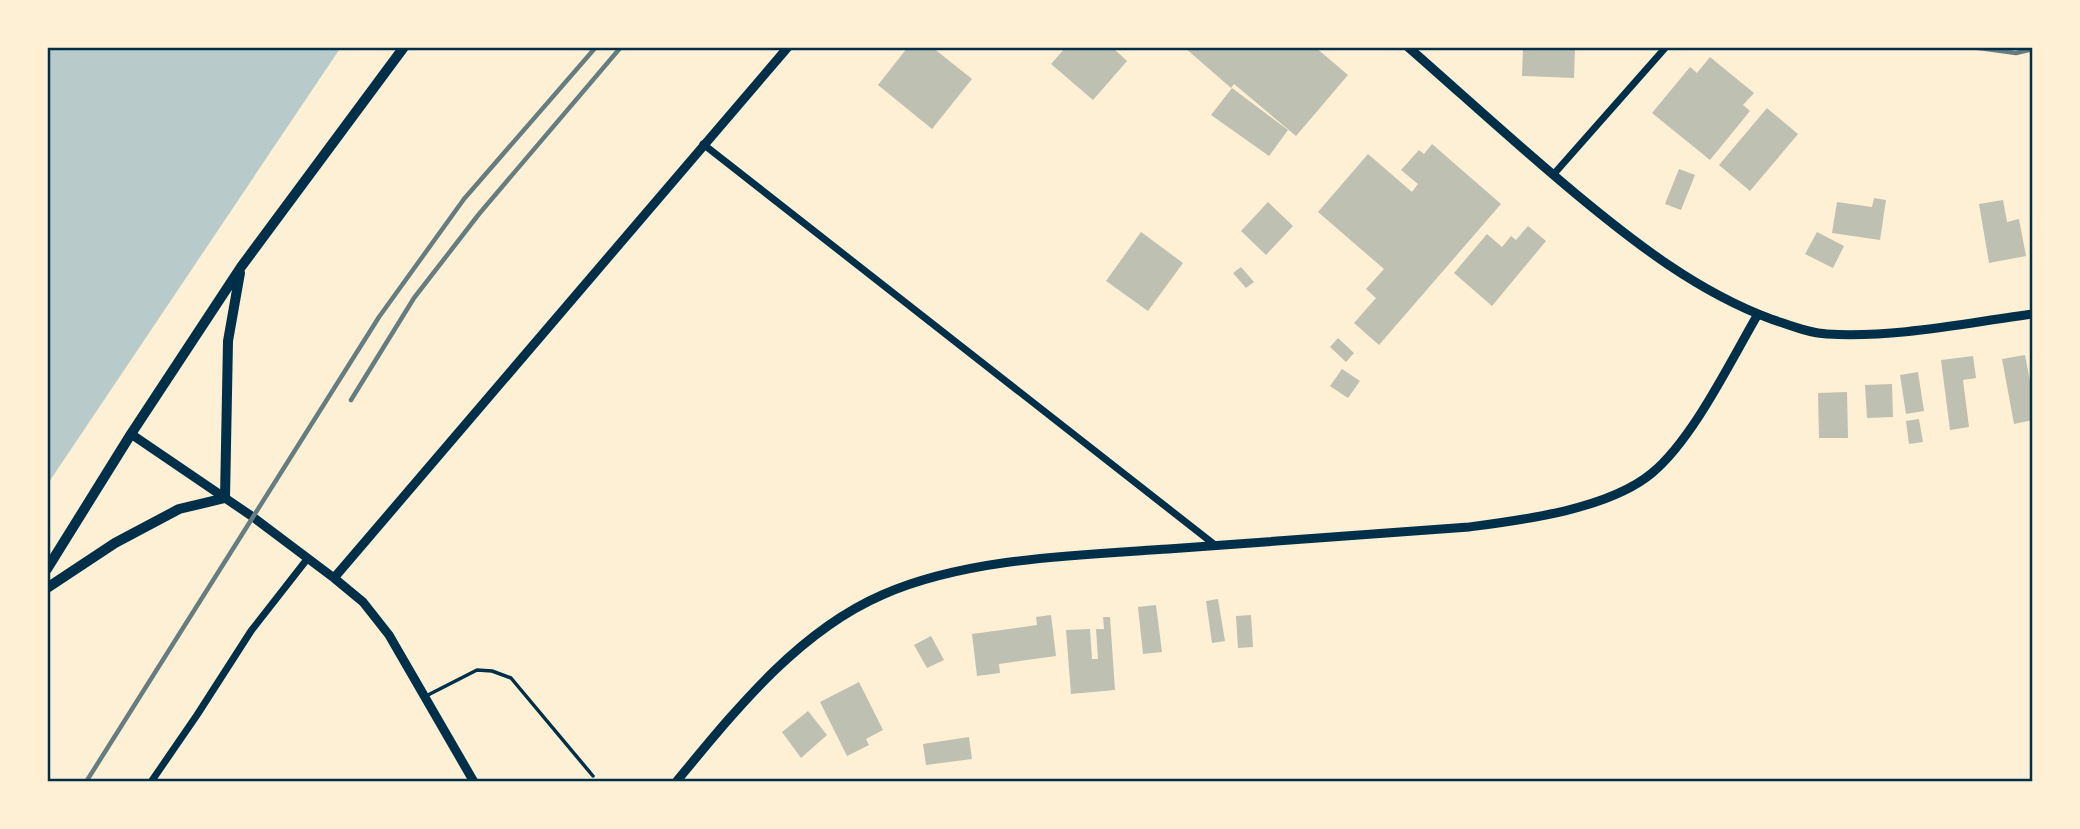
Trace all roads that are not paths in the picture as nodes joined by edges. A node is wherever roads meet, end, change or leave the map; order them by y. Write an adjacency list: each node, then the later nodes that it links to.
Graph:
1 (404, 47): 7 (highway)
2 (788, 47): 5 (street)
3 (1408, 47): 6 (street)
4 (1666, 47): 6 (street)
5 (703, 144): 12 (street); 15 (street)
6 (1553, 175): 8 (street)
7 (241, 267): 10 (highway); 11 (highway)
8 (1758, 314): 9 (street); 12 (street)
9 (2033, 314)
10 (131, 434): 11 (street); 14 (highway)
11 (225, 498): 13 (street); 16 (highway)
12 (1215, 545): 21 (street)
13 (307, 558): 15 (street); 19 (street)
14 (47, 569)
15 (334, 578): 17 (street)
16 (47, 588)
17 (425, 697): 18 (lane); 20 (street)
18 (593, 776)
19 (151, 782)
20 (474, 782)
21 (676, 782)

